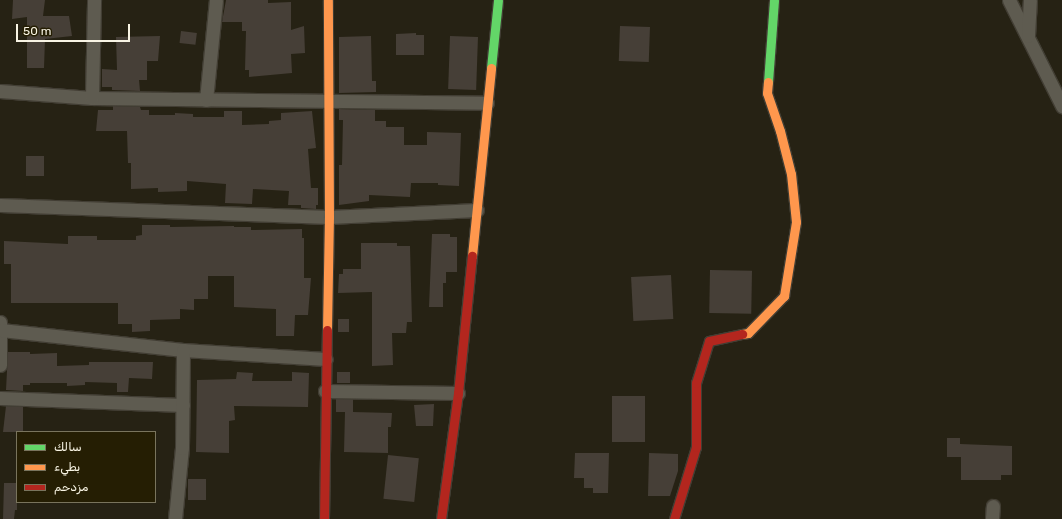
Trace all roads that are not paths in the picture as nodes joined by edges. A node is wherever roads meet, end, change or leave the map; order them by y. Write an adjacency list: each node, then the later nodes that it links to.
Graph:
1 (94, 0): 10 (street)
2 (216, 0): 11 (street)
3 (328, 0): 12 (street)
4 (498, 0): 13 (street)
5 (774, 0): 29 (street)
6 (1009, 0): 8 (street)
7 (1030, 0): 8 (street)
8 (1028, 38): 14 (street)
9 (0, 92): 10 (street)
10 (92, 98): 11 (street)
11 (206, 100): 12 (street)
12 (329, 102): 13 (street); 17 (street)
13 (487, 103): 16 (street)
14 (1062, 106)
15 (0, 206): 17 (street)
16 (477, 210): 17 (street); 23 (street)
17 (329, 217): 20 (street)
18 (0, 326): 19 (street); 21 (street)
19 (183, 350): 20 (street); 25 (street)
20 (326, 359): 22 (street)
21 (0, 365)
22 (325, 391): 23 (street); 27 (street)
23 (458, 393): 28 (street)
24 (0, 398): 25 (street)
25 (183, 405): 26 (street)
26 (175, 519)
27 (324, 519)
28 (441, 519)
29 (674, 519)

